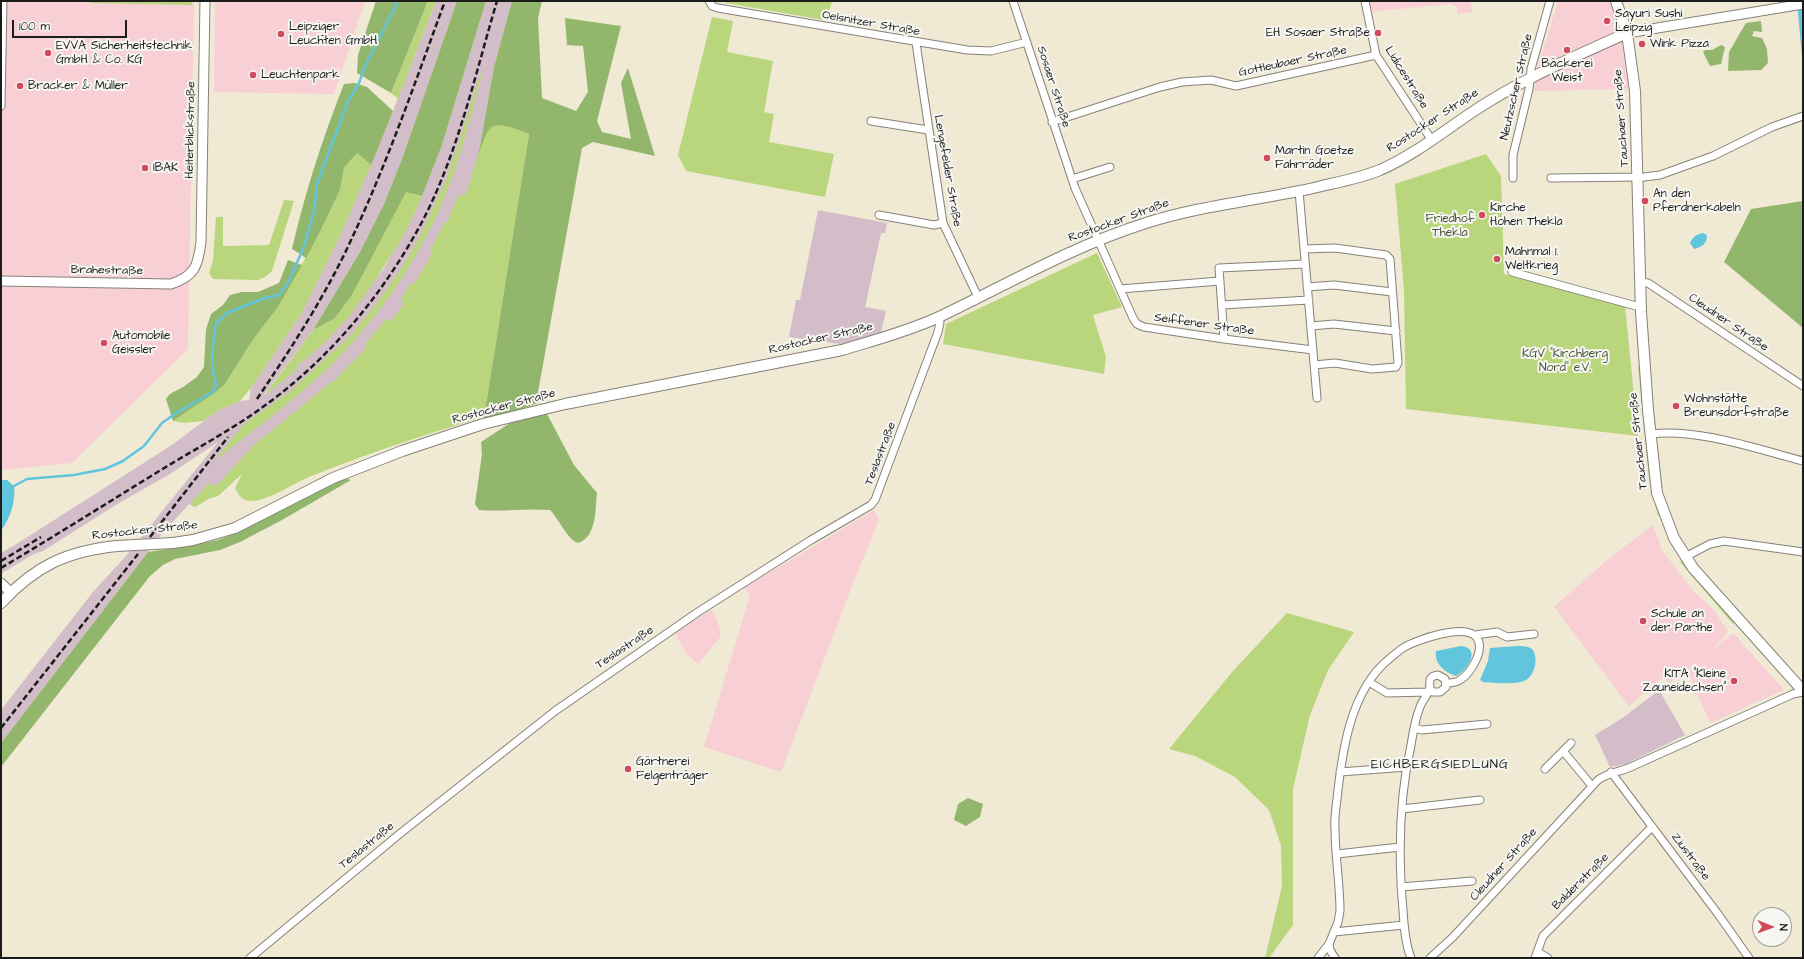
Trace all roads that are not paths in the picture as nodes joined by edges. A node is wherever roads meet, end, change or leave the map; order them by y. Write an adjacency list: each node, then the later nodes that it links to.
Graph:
1 (2, 1): 14 (street)
2 (205, 1): 30 (street, Heiterblickstraße)
3 (1013, 1): 10 (street, Sosaer Straße)
4 (1365, 1): 12 (street, Lidicestraße)
5 (1550, 1): 13 (street, Neutzscher Straße)
6 (1616, 1): 9 (main road, Tauchaer Straße)
7 (710, 4): 11 (street, Oelsnitzer Straße)
8 (1798, 4): 9 (street)
9 (1626, 33): 13 (main road, Rostocker Straße); 21 (main road, Tauchaer Straße)
10 (1027, 42): 11 (street, Oelsnitzer Straße); 17 (street, Sosaer Straße)
11 (916, 43): 18 (street, Lengefelder Straße)
12 (1376, 56): 17 (street, Gottleubaer Straße); 19 (street, Lidicestraße)
13 (1530, 79): 19 (main road, Rostocker Straße); 22 (street, Neutzscher Straße)
14 (1, 106)
15 (1802, 117): 21 (street)
16 (871, 121): 18 (street)
17 (1052, 122): 24 (street, Sosaer Straße)
18 (928, 130): 27 (street, Lengefelder Straße)
19 (1431, 139): 25 (main road, Rostocker Straße)
20 (1110, 166): 24 (street)
21 (1638, 176): 23 (street); 35 (main road, Tauchaer Straße)
22 (1512, 178)
23 (1551, 178)
24 (1072, 179): 28 (street, Sosaer Straße)
25 (1299, 191): 28 (main road, Rostocker Straße); 29 (street)
26 (879, 215): 27 (street)
27 (943, 223): 39 (street, Lengefelder Straße)
28 (1098, 240): 37 (street, Seiffener Straße); 39 (main road, Rostocker Straße)
29 (1304, 249): 31 (street); 38 (street)
30 (199, 258): 33 (street, Brahestraße)
31 (1305, 264): 34 (street); 36 (street)
32 (1512, 272): 42 (street)
33 (1, 281)
34 (1220, 282): 37 (street); 41 (street)
35 (1640, 282): 42 (main road, Tauchaer Straße); 49 (street, Cleudner Straße)
36 (1307, 287): 38 (street); 40 (street)
37 (1120, 290): 46 (street, Seiffener Straße)
38 (1392, 292): 45 (street)
39 (978, 297): 43 (main road, Rostocker Straße)
40 (1309, 300): 41 (street); 44 (street)
41 (1222, 305): 46 (street)
42 (1640, 307): 51 (main road, Tauchaer Straße)
43 (938, 318): 56 (main road, Rostocker Straße, bridge); 84 (street, Teslastraße)
44 (1311, 326): 45 (street); 47 (street)
45 (1396, 331): 48 (street)
46 (1224, 339): 47 (street, Seiffener Straße)
47 (1313, 350): 48 (street)
48 (1314, 365): 50 (street)
49 (1803, 386)
50 (1317, 398)
51 (1651, 434): 52 (street); 54 (main road, Tauchaer Straße)
52 (1803, 460)
53 (1803, 552): 54 (street)
54 (1685, 557): 63 (main road, Tauchaer Straße)
55 (1, 583): 56 (street)
56 (11, 593): 57 (main road, Rostocker Straße)
57 (1, 604)
58 (1534, 634): 59 (street)
59 (1475, 635): 60 (street); 61 (street)
60 (1369, 682): 62 (street); 70 (street)
61 (1446, 683): 62 (street); 62 (street)
62 (1429, 691): 65 (street)
63 (1803, 691): 71 (street, Cleudner Straße)
64 (1487, 724): 65 (street)
65 (1414, 728): 68 (street)
66 (1571, 743): 67 (street)
67 (1563, 751): 69 (street); 72 (street)
68 (1407, 766): 70 (street); 74 (street)
69 (1545, 769)
70 (1340, 772): 77 (street)
71 (1611, 772): 72 (street, Cleudner Straße); 75 (street, Ziustraße)
72 (1592, 786): 88 (street, Cleudner Straße)
73 (1480, 800): 74 (street)
74 (1402, 809): 76 (street)
75 (1652, 827): 83 (street, Balderstraße); 90 (street, Ziustraße)
76 (1400, 847): 77 (street); 79 (street)
77 (1336, 854): 81 (street)
78 (1472, 881): 79 (street)
79 (1401, 887): 80 (street)
80 (1404, 925): 81 (street); 87 (street)
81 (1334, 932): 82 (street)
82 (1329, 944): 85 (street); 86 (street)
83 (1536, 955): 89 (street)
84 (250, 958)
85 (1318, 958)
86 (1335, 958)
87 (1411, 958)
88 (1430, 958)
89 (1548, 958)
90 (1749, 958)

